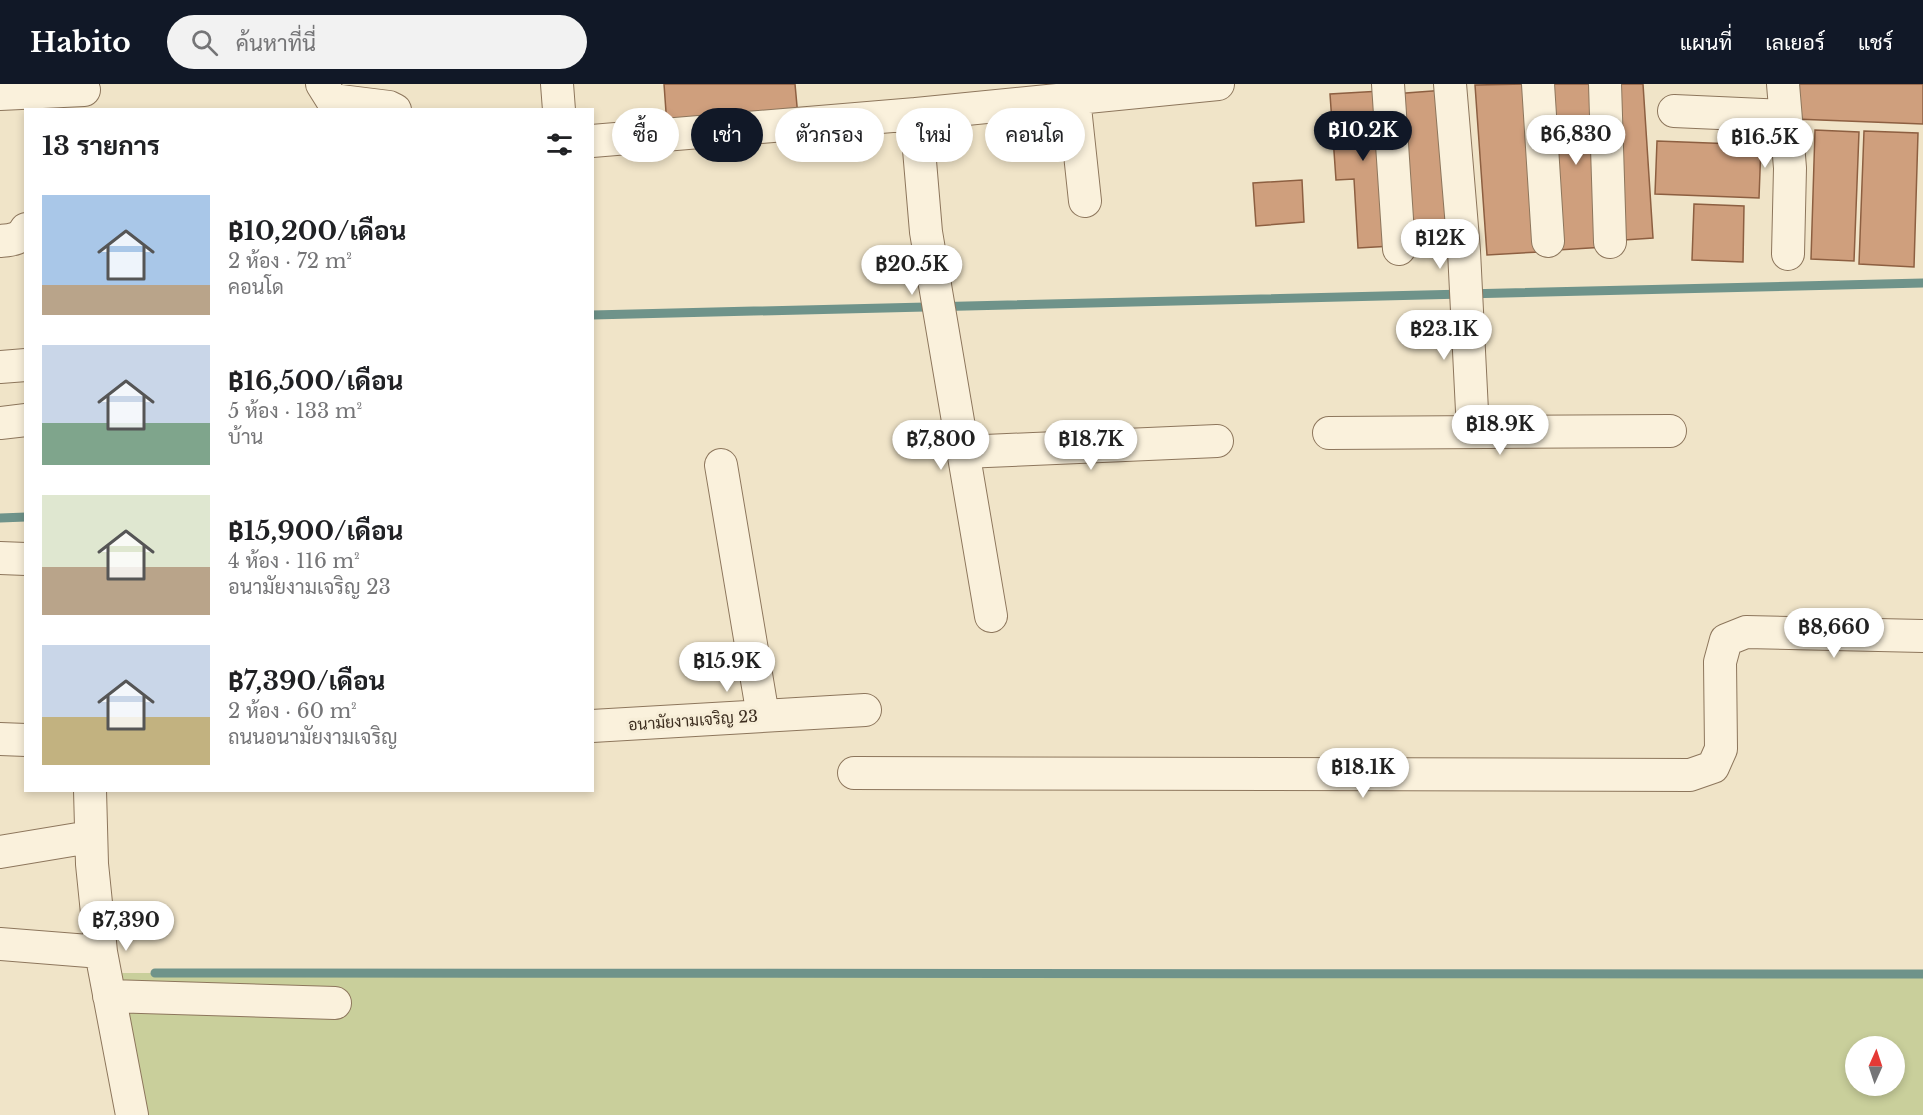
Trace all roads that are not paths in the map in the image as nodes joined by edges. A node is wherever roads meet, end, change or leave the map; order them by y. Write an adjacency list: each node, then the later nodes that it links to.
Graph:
1 (322, 84): 13 (street)
2 (557, 84): 14 (street)
3 (1218, 84): 12 (street)
4 (1388, 84): 26 (street)
5 (1450, 84): 32 (street)
6 (1538, 84): 24 (street)
7 (1605, 84): 25 (street)
8 (1783, 84): 18 (street)
9 (19, 95): 10 (street)
10 (84, 95)
11 (968, 96): 12 (street); 15 (street)
12 (1074, 98): 21 (street)
13 (391, 108)
14 (559, 108)
15 (933, 108)
16 (1674, 111): 18 (street)
17 (896, 116): 19 (street)
18 (1785, 116): 27 (street)
19 (594, 141)
20 (920, 162): 36 (street)
21 (1085, 201)
22 (24, 232): 23 (street)
23 (0, 241)
24 (1548, 241)
25 (1610, 242)
26 (1399, 249)
27 (1788, 254)
28 (24, 365): 29 (street)
29 (0, 367)
30 (24, 420): 31 (street)
31 (0, 423)
32 (1473, 431): 33 (street); 34 (street)
33 (1671, 431)
34 (1329, 433)
35 (1217, 441): 36 (street)
36 (963, 452): 40 (street)
37 (721, 465): 43 (street)
38 (0, 558): 39 (street)
39 (24, 559)
40 (991, 616)
41 (1923, 636): 47 (street)
42 (865, 710): 43 (street, อนามัยงามเจริญ 23)
43 (763, 716): 44 (street, อนามัยงามเจริญ 23)
44 (594, 726)
45 (0, 739): 46 (street)
46 (24, 740)
47 (854, 772)
48 (90, 792): 49 (street)
49 (90, 837): 50 (street); 52 (street)
50 (0, 852)
51 (0, 944): 52 (street)
52 (101, 952): 53 (street)
53 (109, 996): 54 (street); 55 (street)
54 (334, 1003)
55 (132, 1115)

